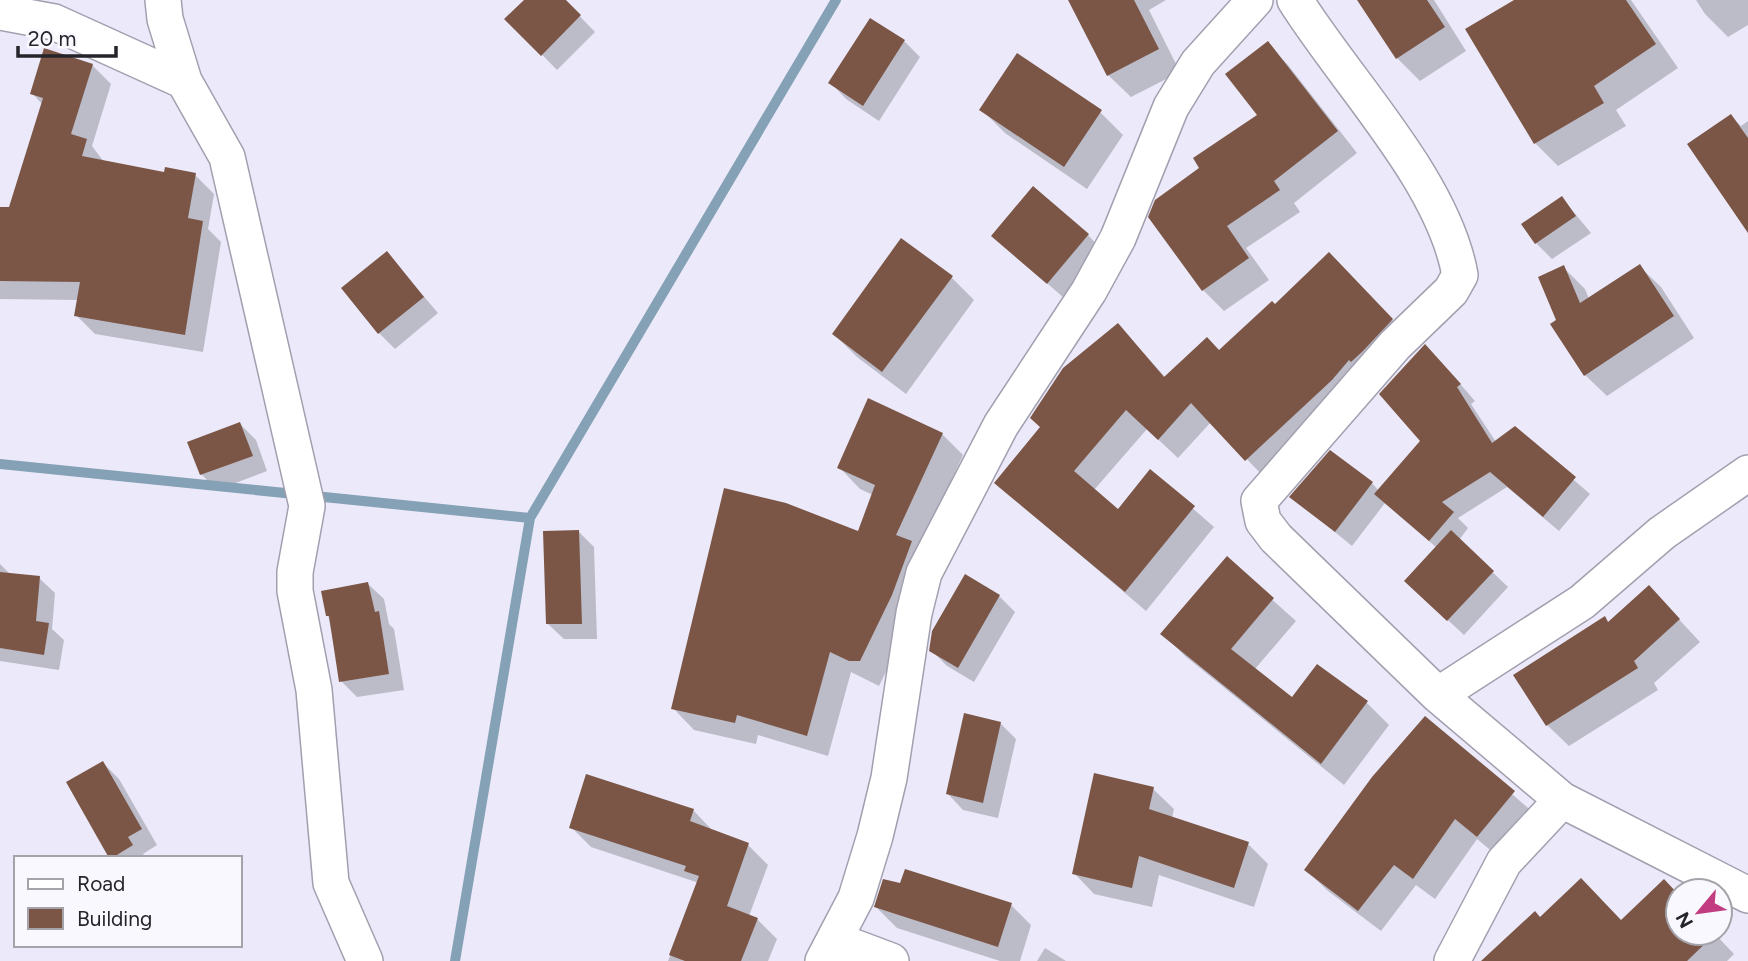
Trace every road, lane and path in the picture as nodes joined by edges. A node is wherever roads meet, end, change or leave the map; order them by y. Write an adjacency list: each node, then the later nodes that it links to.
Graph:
1 (163, 0): 5 (street)
2 (1255, 0): 10 (street)
3 (1295, 0): 7 (street)
4 (0, 12): 5 (street)
5 (184, 82): 11 (street)
6 (1748, 473): 7 (street)
7 (1438, 695): 8 (street)
8 (1562, 800): 9 (street); 13 (street)
9 (1748, 895)
10 (829, 950): 12 (street)
11 (365, 961)
12 (891, 961)
13 (1452, 961)

